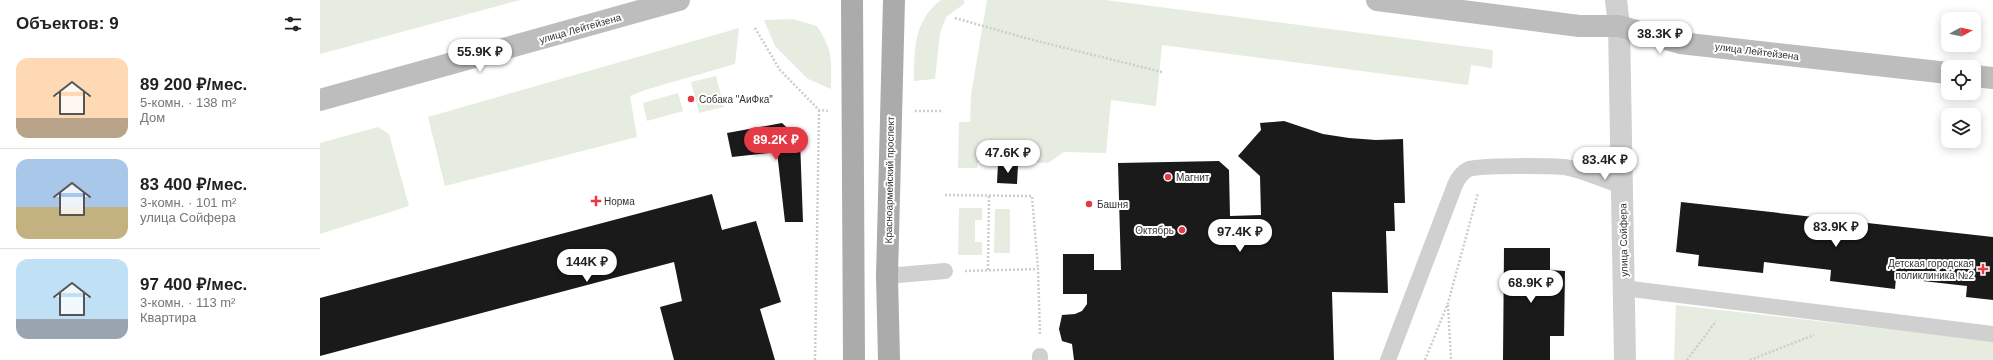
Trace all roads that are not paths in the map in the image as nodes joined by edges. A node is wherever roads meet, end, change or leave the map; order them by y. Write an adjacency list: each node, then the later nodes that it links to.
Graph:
1 (679, 0): 6 (street, улица Лейтейзена)
2 (852, 0): 17 (main road)
3 (894, 0): 14 (main road, Красноармейский проспект)
4 (1377, 0): 7 (street, улица Лейтейзена)
5 (1616, 0): 7 (street, улица Сойфера)
6 (628, 7): 11 (street, улица Лейтейзена)
7 (1619, 26): 8 (street, улица Лейтейзена); 12 (street, улица Сойфера)
8 (1941, 72)
9 (1981, 77): 10 (street)
10 (1993, 78)
11 (320, 100)
12 (1622, 186): 15 (street, улица Сойфера); 19 (lane)
13 (945, 271): 14 (lane)
14 (888, 276): 18 (main road, Красноармейский проспект)
15 (1624, 288): 16 (lane); 20 (street, улица Сойфера)
16 (1993, 334)
17 (854, 360)
18 (889, 360)
19 (1388, 360)
20 (1625, 360)

